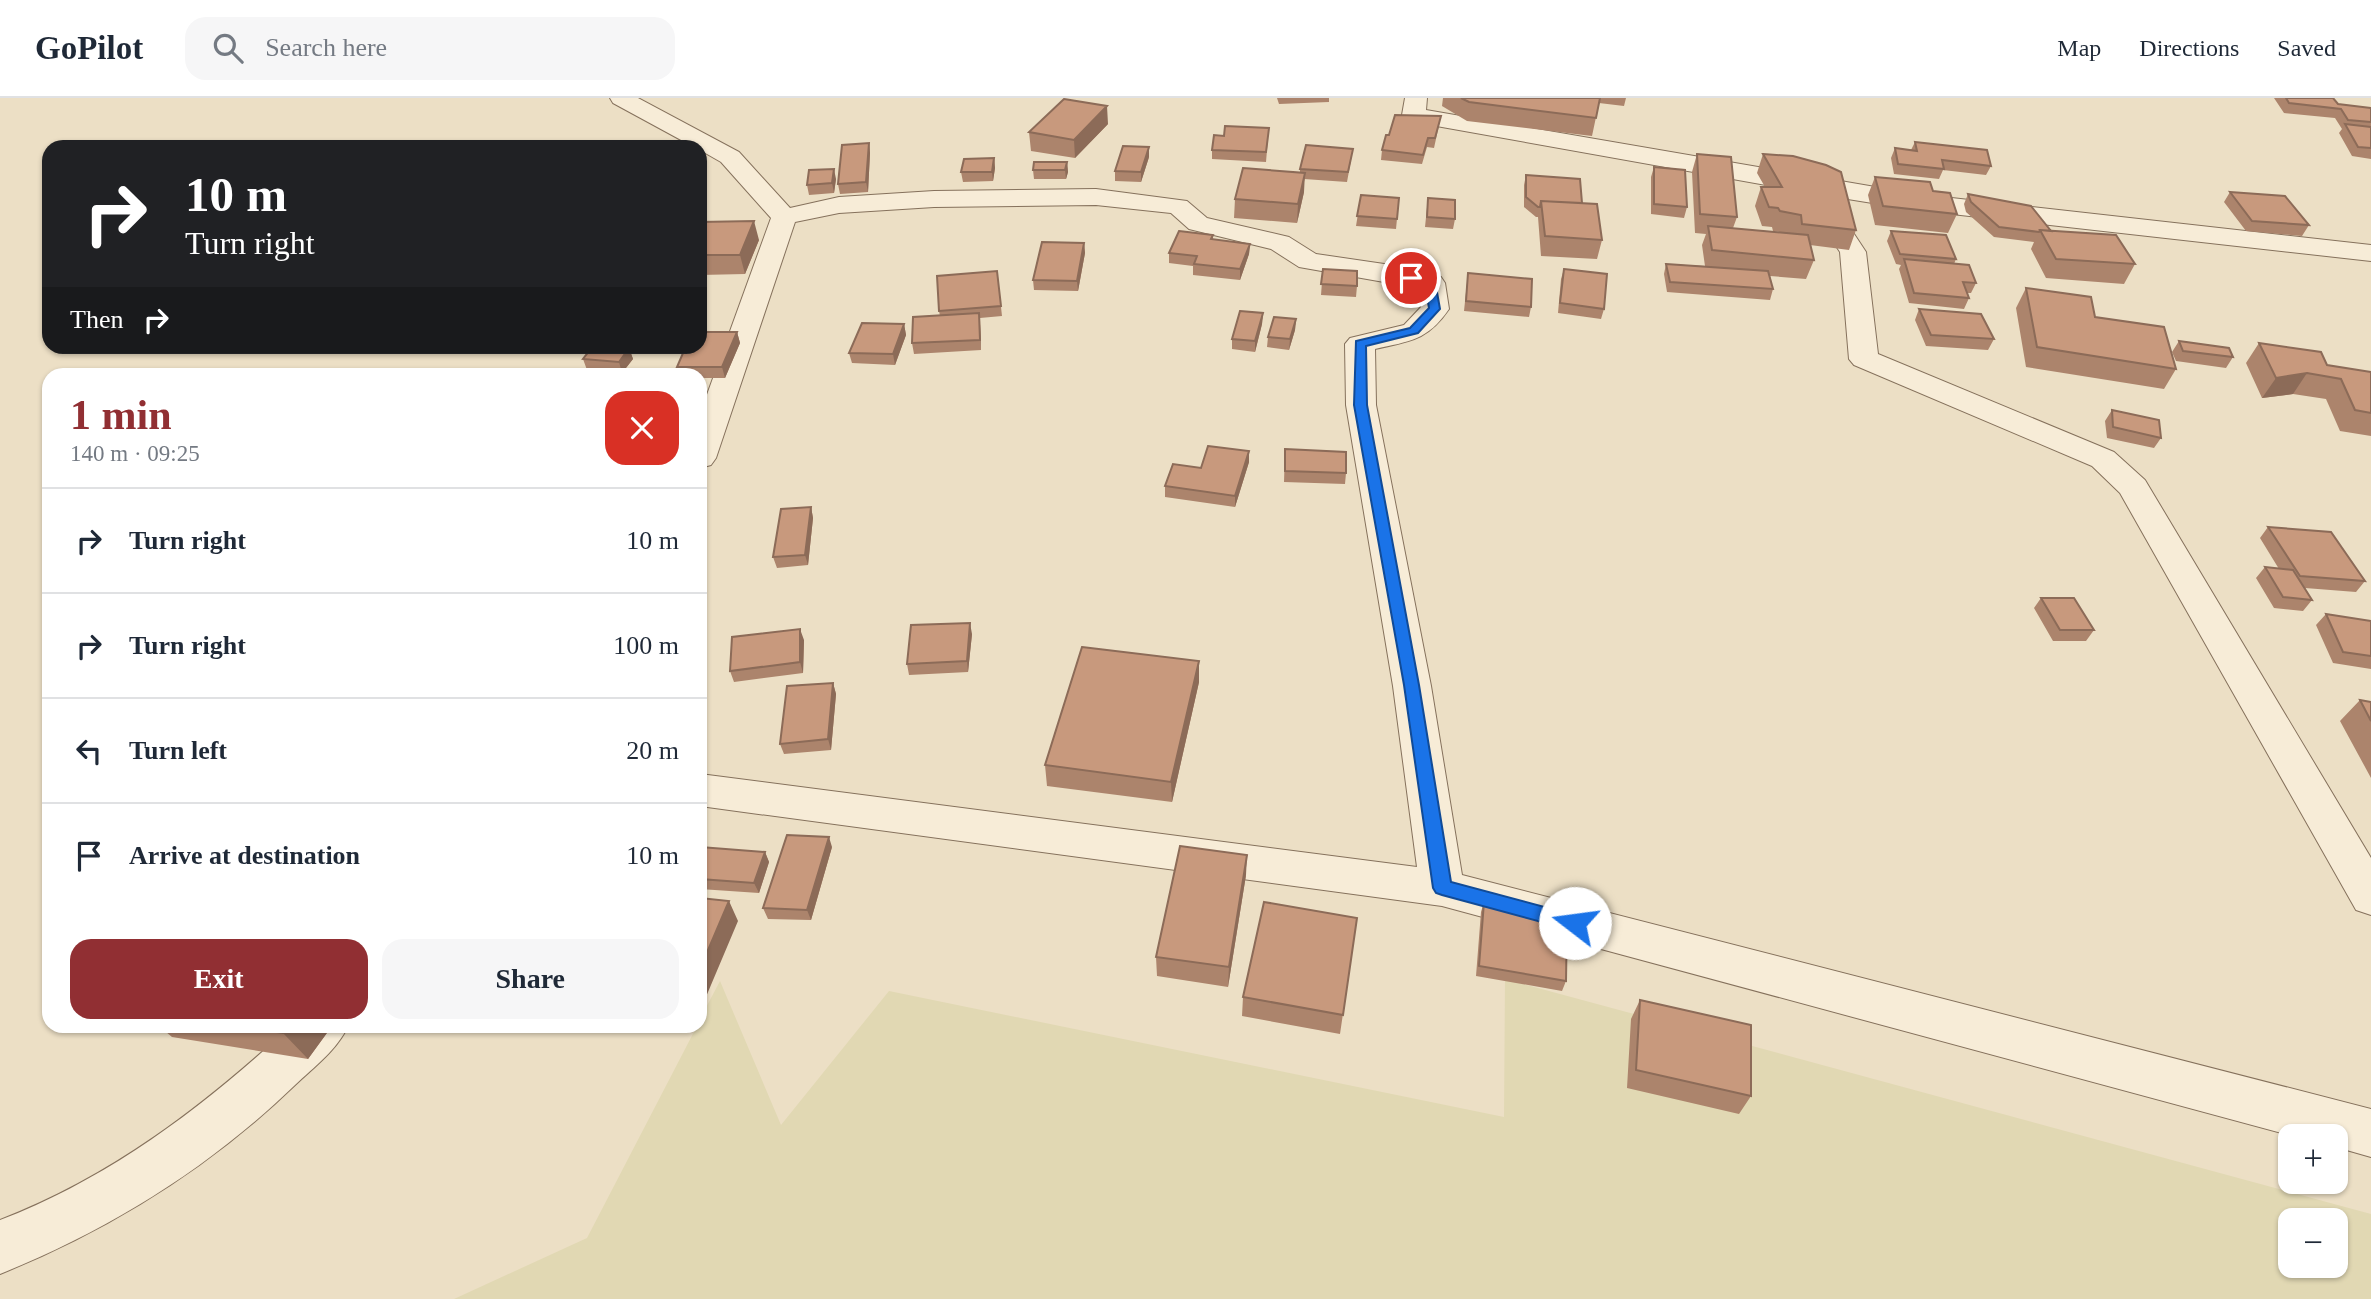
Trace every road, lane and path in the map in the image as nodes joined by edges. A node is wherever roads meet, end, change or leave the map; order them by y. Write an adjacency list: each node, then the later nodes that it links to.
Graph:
1 (621, 98): 3 (street)
2 (1416, 98): 5 (street)
3 (699, 140)
4 (707, 145): 6 (street)
5 (1809, 185): 7 (street); 11 (street)
6 (785, 217): 8 (street); 10 (street)
7 (2371, 253)
8 (707, 438)
9 (707, 791): 10 (street)
10 (1442, 888): 13 (street)
11 (2371, 897)
12 (316, 1033): 14 (street)
13 (2371, 1133)
14 (0, 1247)

